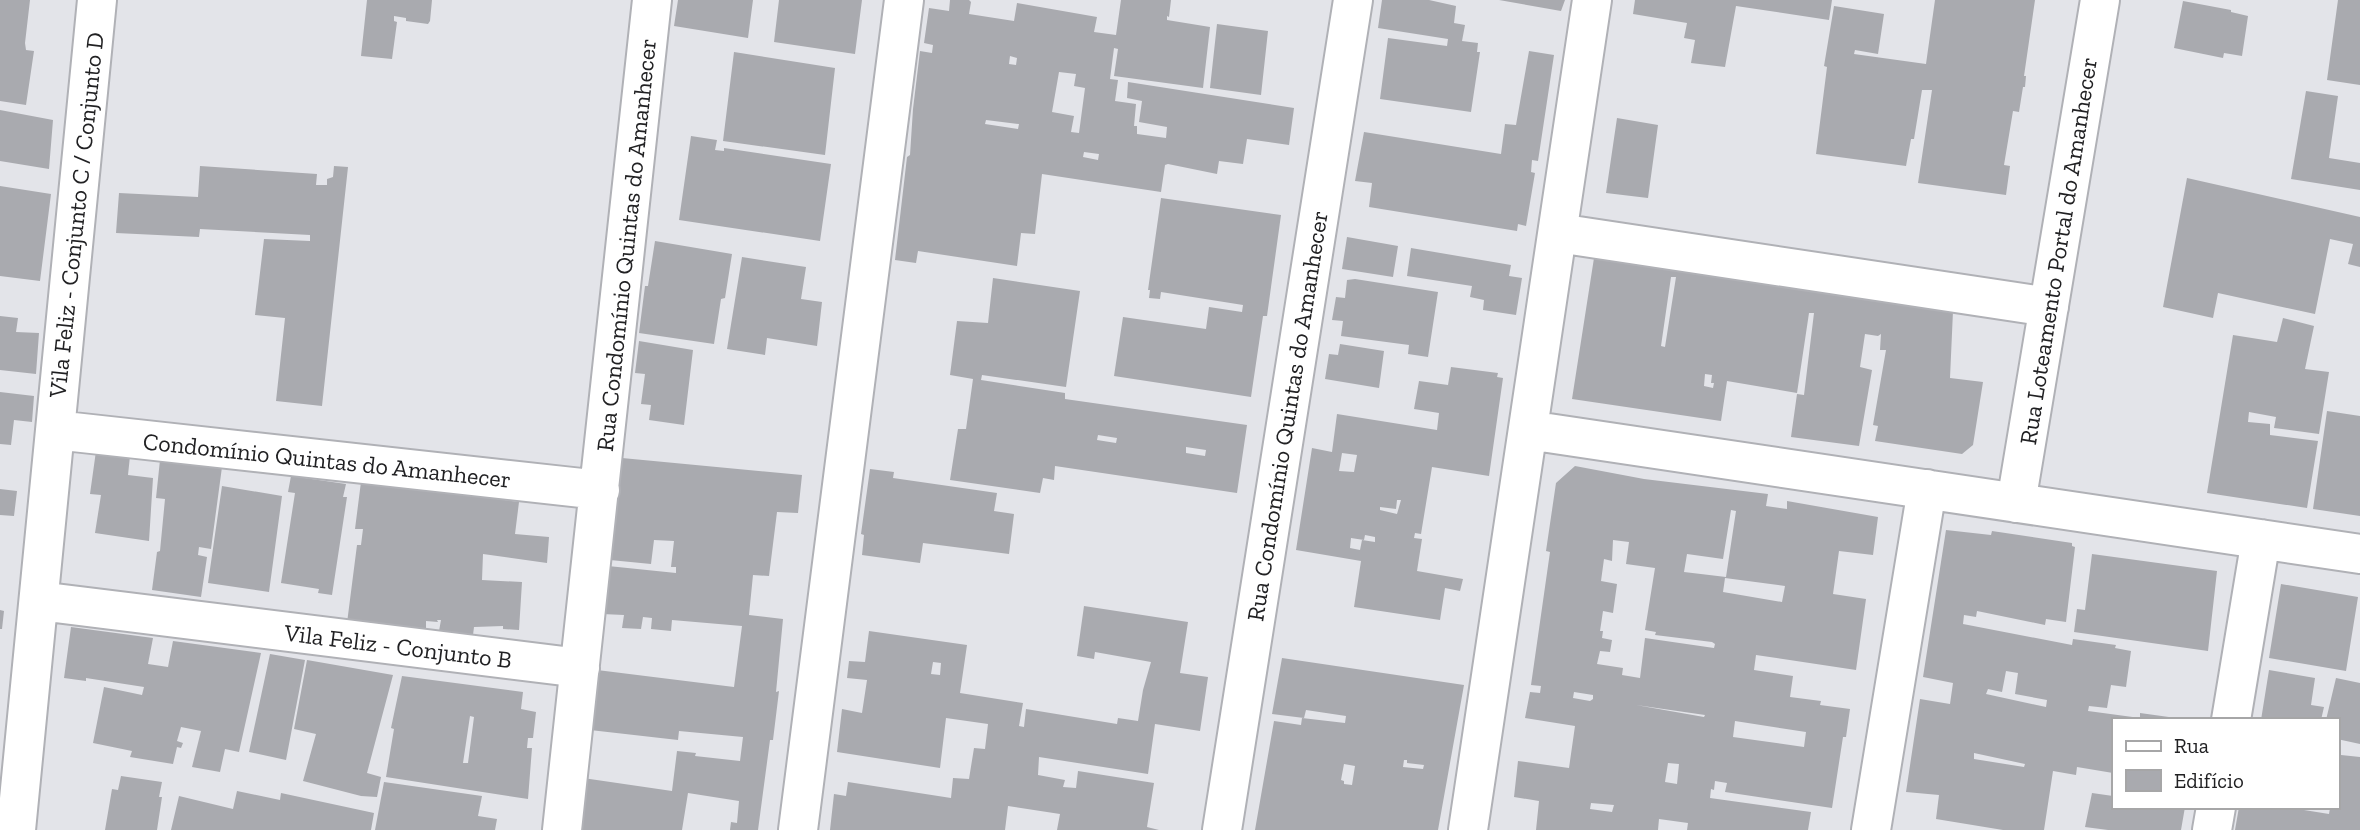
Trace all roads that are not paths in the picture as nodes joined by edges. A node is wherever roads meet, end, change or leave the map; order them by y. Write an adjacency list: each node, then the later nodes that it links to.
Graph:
1 (97, 0): 10 (street, Vila Feliz - Conjunto C / Conjunto D)
2 (652, 0): 12 (street, Rua Condomínio Quintas do Amanhecer)
3 (904, 0): 22 (street)
4 (1350, 0): 23 (street, Rua Condomínio Quintas do Amanhecer)
5 (1592, 0): 7 (street)
6 (2100, 0): 8 (street, Rua Loteamento Portal do Amanhecer)
7 (1558, 233): 8 (street); 9 (street)
8 (2049, 307): 13 (street, Rua Loteamento Portal do Amanhecer)
9 (1528, 429): 11 (street); 24 (street)
10 (55, 430): 12 (street, Condomínio Quintas do Amanhecer); 16 (street, Vila Feliz - Conjunto C / Conjunto D)
11 (1927, 489): 13 (street); 25 (street)
12 (600, 490): 17 (street)
13 (2016, 503): 14 (street)
14 (2261, 539): 15 (street); 18 (street)
15 (2360, 554)
16 (38, 601): 17 (street, Vila Feliz - Conjunto B); 20 (street, Vila Feliz - Conjunto C / Conjunto D)
17 (580, 668): 21 (street)
18 (2231, 718)
19 (2216, 809): 26 (street)
20 (16, 830)
21 (562, 830)
22 (798, 830)
23 (1222, 830)
24 (1468, 830)
25 (1871, 830)
26 (2212, 830)

